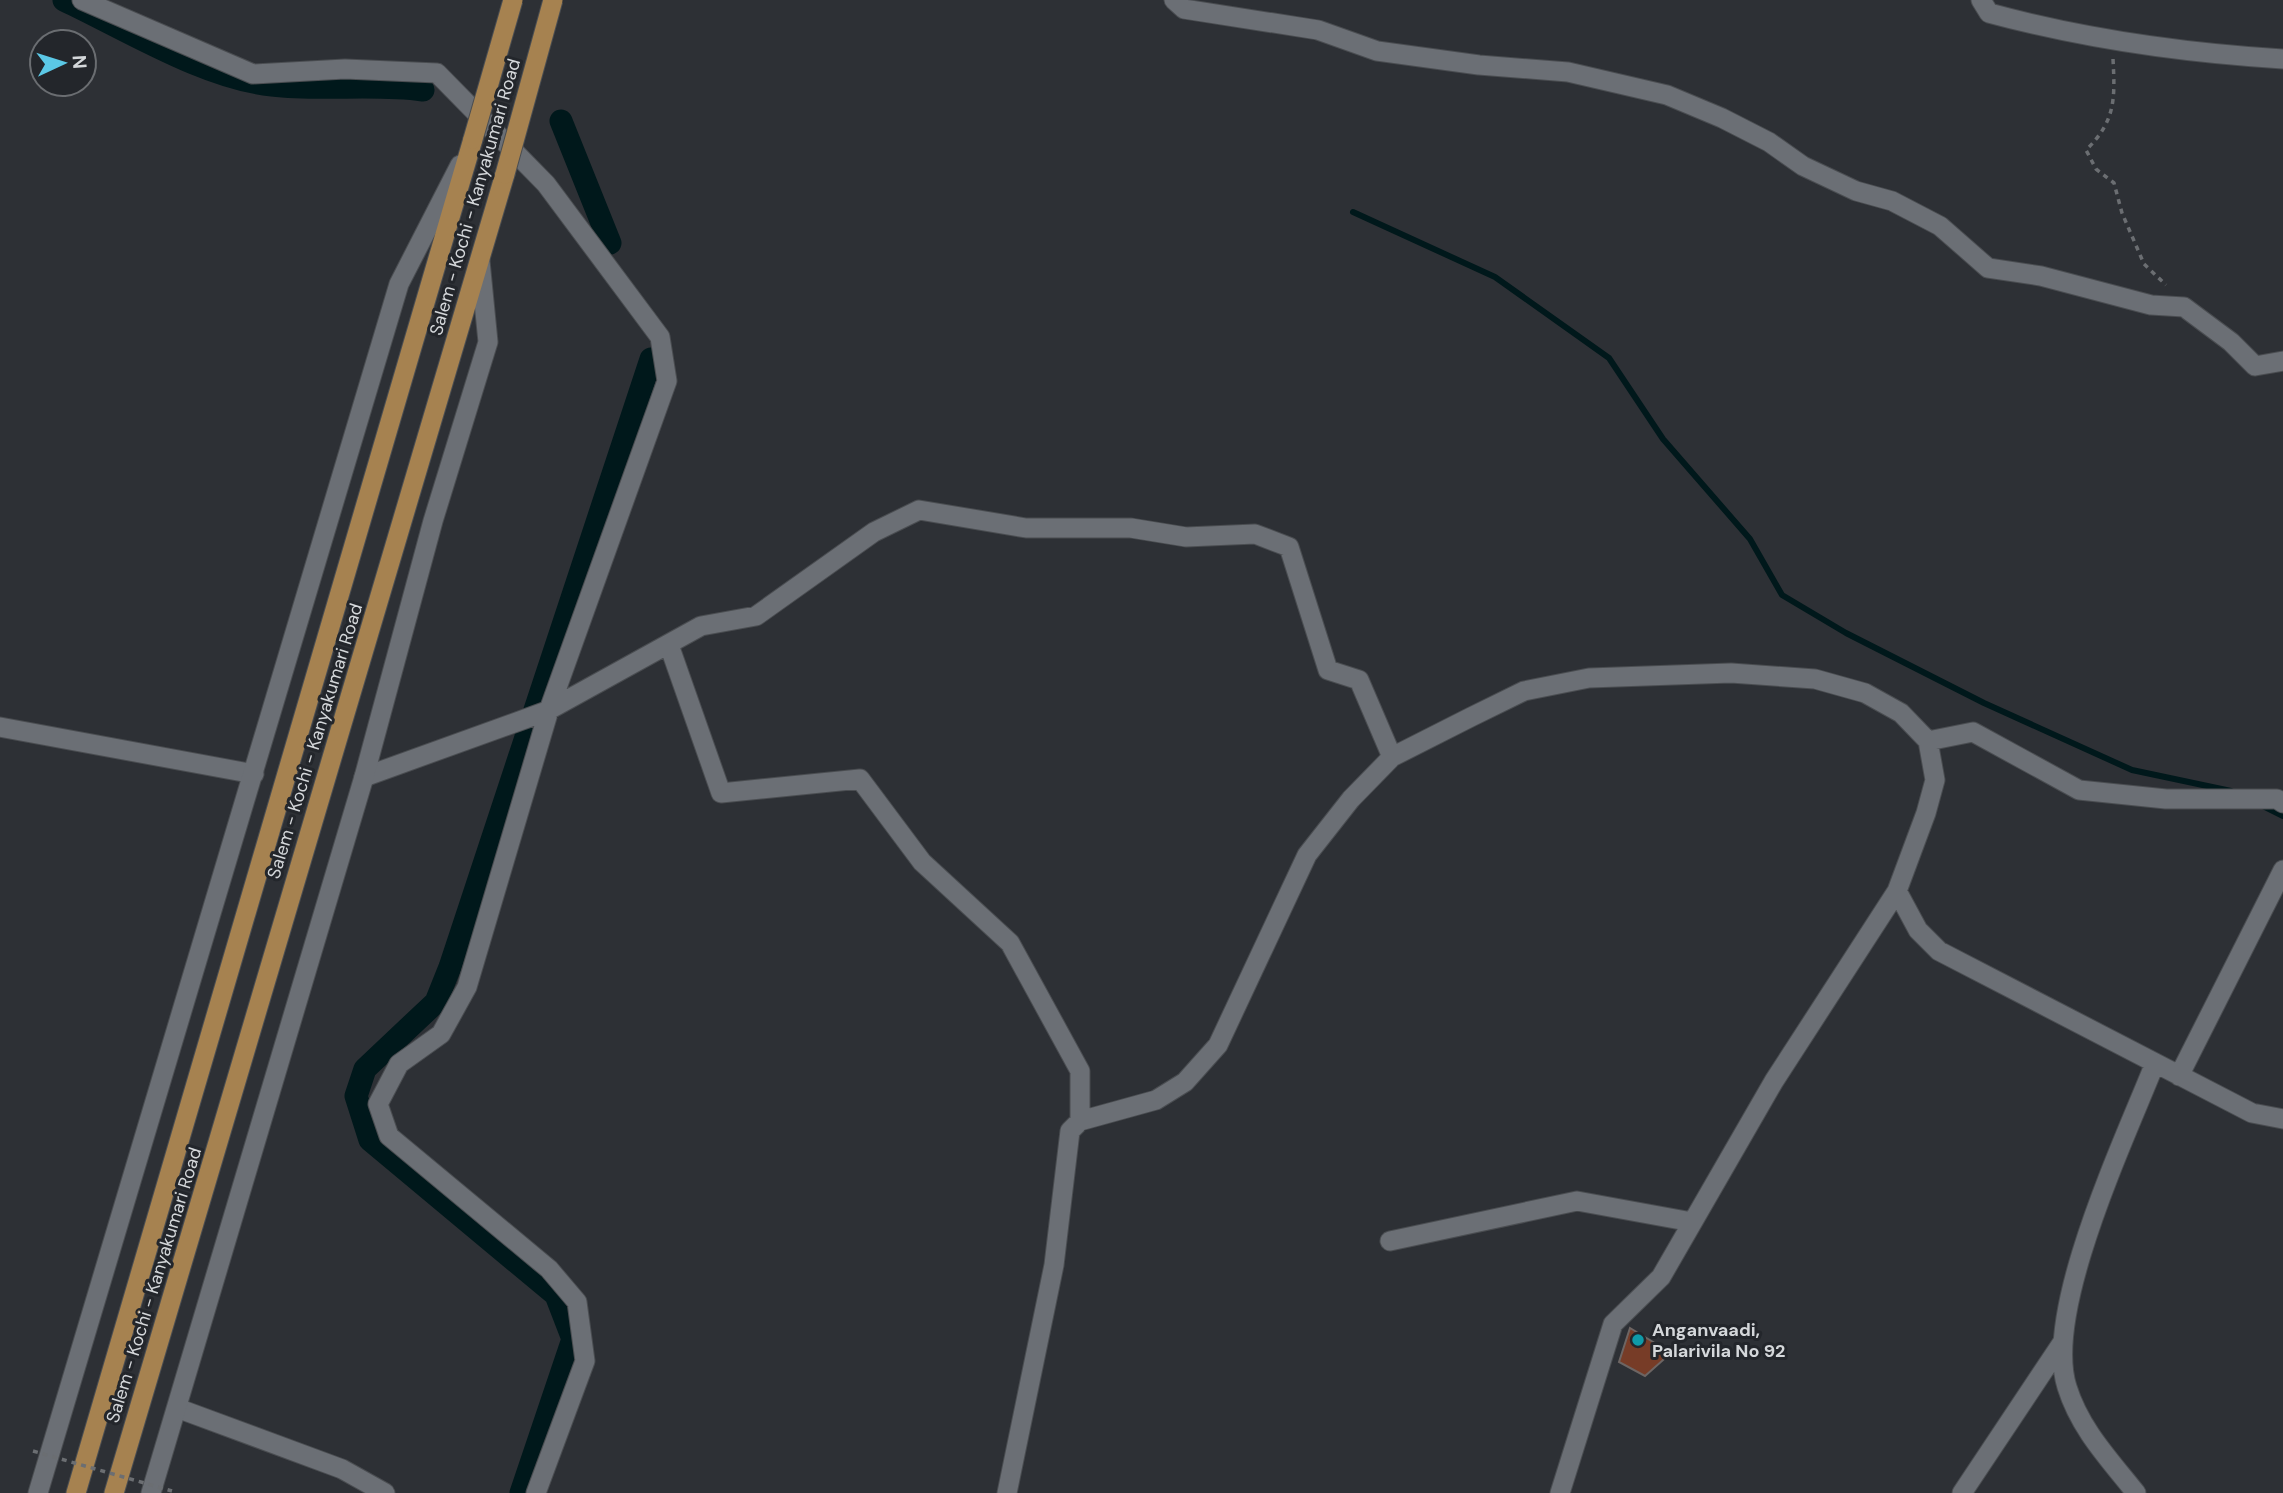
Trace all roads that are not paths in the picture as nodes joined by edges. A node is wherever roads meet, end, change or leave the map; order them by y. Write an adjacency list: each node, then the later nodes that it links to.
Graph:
1 (82, 0): 11 (street)
2 (513, 0): 7 (highway, Salem - Kochi - Kanyakumari Road, bridge)
3 (553, 0): 8 (highway, Salem - Kochi - Kanyakumari Road, bridge)
4 (1174, 0): 9 (street)
5 (1981, 0): 6 (street)
6 (2283, 59)
7 (473, 139): 15 (street); 29 (highway, Salem - Kochi - Kanyakumari Road)
8 (480, 261): 16 (street); 30 (highway, Salem - Kochi - Kanyakumari Road)
9 (2283, 361)
10 (668, 645): 11 (street); 14 (street); 23 (street)
11 (548, 710): 16 (street); 33 (street)
12 (0, 727): 15 (street)
13 (1928, 741): 14 (street); 17 (street); 19 (street)
14 (1392, 757): 23 (street)
15 (254, 774): 28 (street)
16 (364, 777): 27 (street)
17 (2283, 803)
18 (2283, 870): 21 (street)
19 (1897, 891): 20 (street); 24 (street)
20 (2155, 1063): 21 (street); 26 (street)
21 (2179, 1076): 22 (street)
22 (2283, 1119)
23 (1080, 1121): 34 (street)
24 (1692, 1222): 25 (street); 35 (street)
25 (1390, 1241)
26 (2062, 1343): 36 (street); 37 (street)
27 (177, 1408): 31 (street); 32 (street)
28 (38, 1493)
29 (76, 1493)
30 (114, 1493)
31 (150, 1493)
32 (385, 1493)
33 (536, 1493)
34 (1007, 1493)
35 (1560, 1493)
36 (1962, 1493)
37 (2136, 1493)

